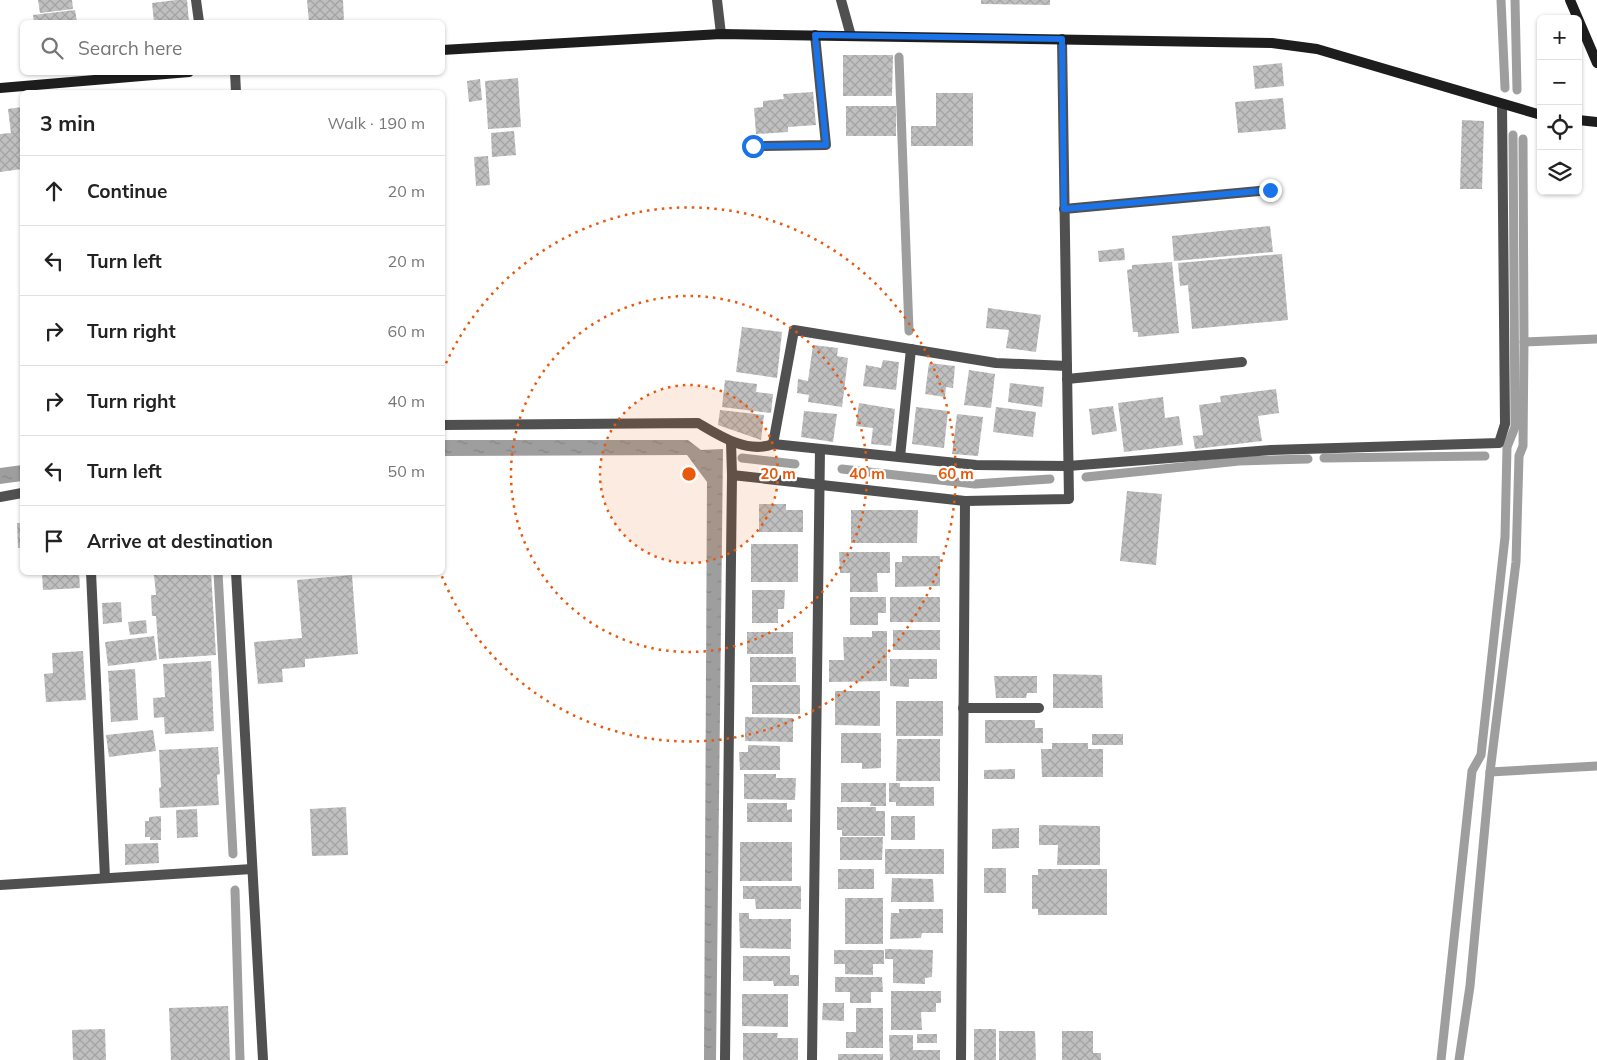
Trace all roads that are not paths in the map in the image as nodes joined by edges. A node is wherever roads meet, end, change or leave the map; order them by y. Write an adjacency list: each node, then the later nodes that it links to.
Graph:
1 (196, 0): 5 (street)
2 (717, 0): 6 (street)
3 (841, 0): 8 (street)
4 (1570, 0): 11 (street)
5 (199, 20)
6 (721, 34): 7 (street); 10 (street)
7 (815, 35): 8 (street); 20 (street)
8 (851, 36): 9 (street)
9 (1062, 39): 16 (street); 22 (street)
10 (445, 50)
11 (1597, 63)
12 (154, 75): 14 (street)
13 (235, 75): 15 (street)
14 (0, 88)
15 (236, 90)
16 (1502, 104): 17 (street); 32 (street)
17 (1537, 114)
18 (1582, 120): 19 (street)
19 (1597, 122)
20 (753, 146)
21 (1270, 190): 22 (street)
22 (1064, 209): 25 (street)
23 (911, 349): 25 (street); 29 (street); 31 (street)
24 (1242, 362): 26 (street)
25 (1067, 366): 26 (street)
26 (1067, 379): 32 (street)
27 (445, 425): 28 (street)
28 (731, 442): 29 (street); 33 (street)
29 (773, 444): 30 (street)
30 (820, 449): 31 (street); 34 (street)
31 (900, 457): 32 (street)
32 (1068, 466): 37 (street)
33 (732, 475): 34 (street); 46 (street)
34 (819, 484): 37 (street); 47 (street)
35 (20, 493): 36 (street)
36 (0, 497)
37 (965, 500): 40 (street)
38 (91, 575): 43 (street)
39 (236, 575): 42 (street)
40 (963, 708): 41 (street); 48 (street)
41 (1039, 708)
42 (252, 869): 43 (street); 45 (street)
43 (105, 878): 44 (street)
44 (0, 885)
45 (263, 1060)
46 (725, 1060)
47 (812, 1060)
48 (961, 1060)

